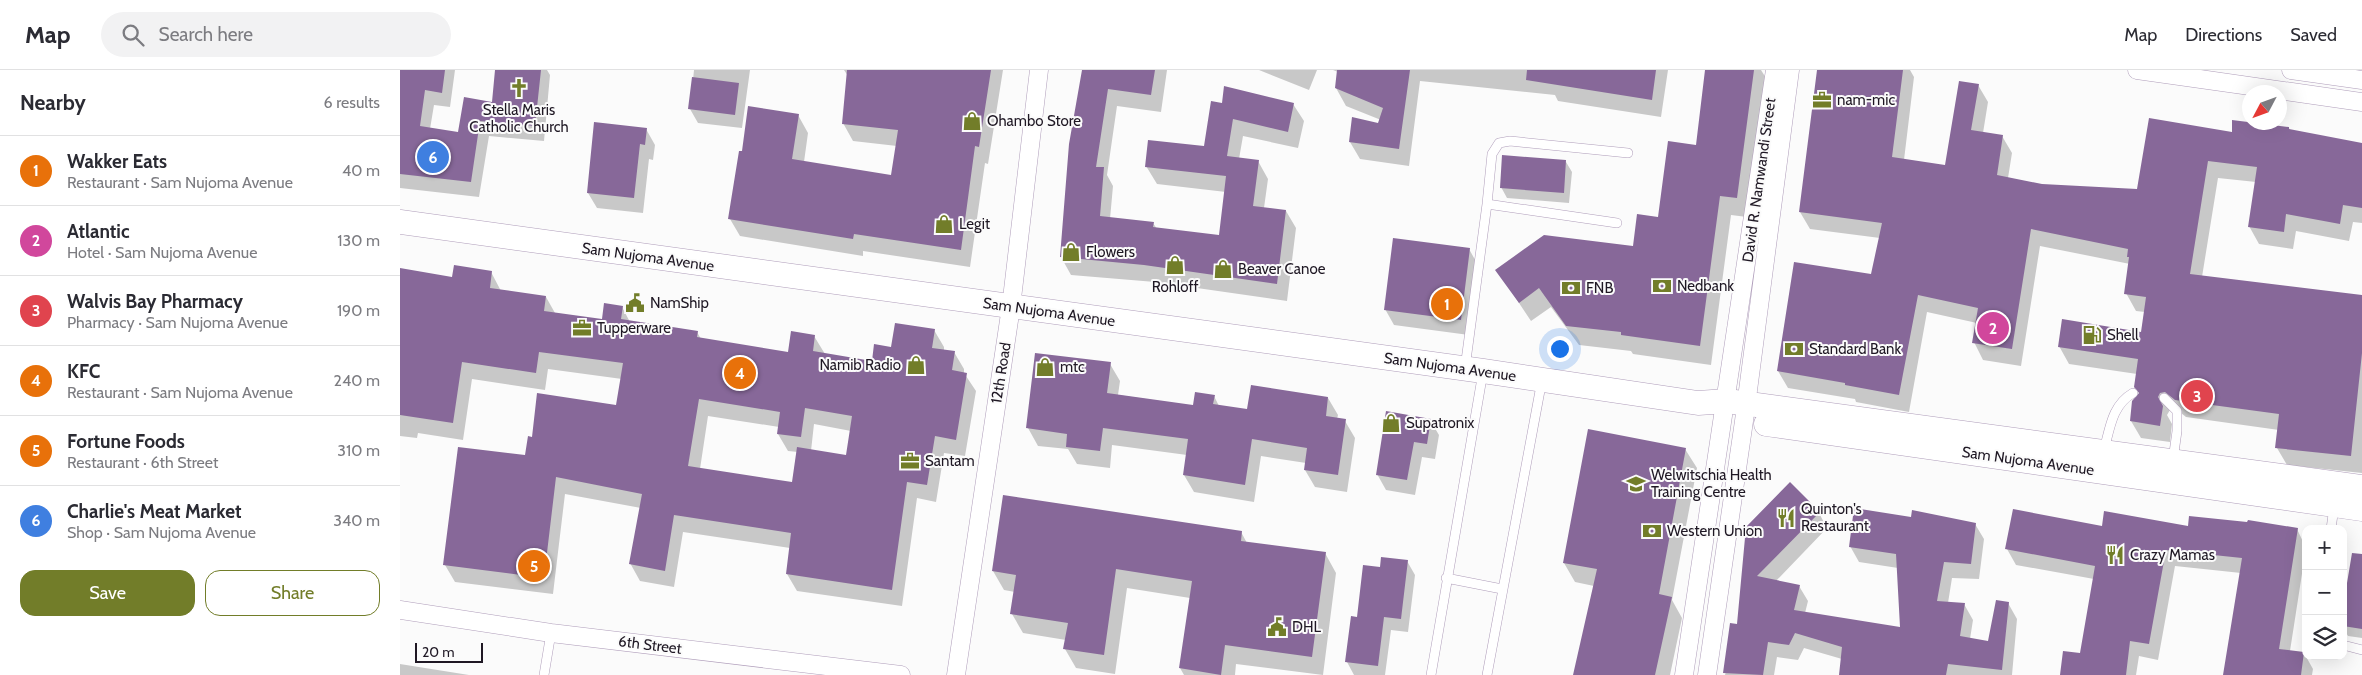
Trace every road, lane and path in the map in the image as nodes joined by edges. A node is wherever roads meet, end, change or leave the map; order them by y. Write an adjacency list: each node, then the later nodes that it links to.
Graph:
1 (1039, 70): 13 (street, 12th Road)
2 (1775, 70): 18 (street, David R. Namwandi Street)
3 (1790, 70): 18 (street, David R. Namwandi Street)
4 (2137, 70): 8 (street)
5 (2291, 70): 6 (street)
6 (2345, 74): 7 (street)
7 (2362, 80)
8 (2362, 102)
9 (1628, 153): 10 (lane)
10 (1487, 204): 12 (lane); 14 (lane)
11 (400, 222): 13 (main road, Sam Nujoma Avenue)
12 (1617, 223)
13 (1011, 307): 14 (main road, Sam Nujoma Avenue); 33 (street, 12th Road)
14 (1474, 370): 15 (main road, Sam Nujoma Avenue); 25 (lane)
15 (1542, 380): 18 (main road, Sam Nujoma Avenue); 26 (lane)
16 (2133, 393): 19 (lane)
17 (2164, 398): 20 (lane)
18 (1735, 411): 19 (main road, Sam Nujoma Avenue); 22 (main road, Sam Nujoma Avenue); 36 (street, David R. Namwandi Street); 37 (street, David R. Namwandi Street)
19 (2103, 453): 20 (main road, Sam Nujoma Avenue)
20 (2172, 462): 21 (main road, Sam Nujoma Avenue)
21 (2362, 487)
22 (2334, 505): 23 (main road, Sam Nujoma Avenue); 24 (lane)
23 (2362, 509)
24 (2331, 525)
25 (1446, 578): 26 (lane); 34 (lane)
26 (1502, 589): 35 (lane)
27 (400, 610): 28 (street, 6th Street)
28 (552, 633): 31 (lane); 32 (street, 6th Street)
29 (2347, 646): 30 (lane)
30 (2362, 650)
31 (544, 675)
32 (901, 675)
33 (956, 675)
34 (1431, 675)
35 (1487, 675)
36 (1684, 675)
37 (1707, 675)

